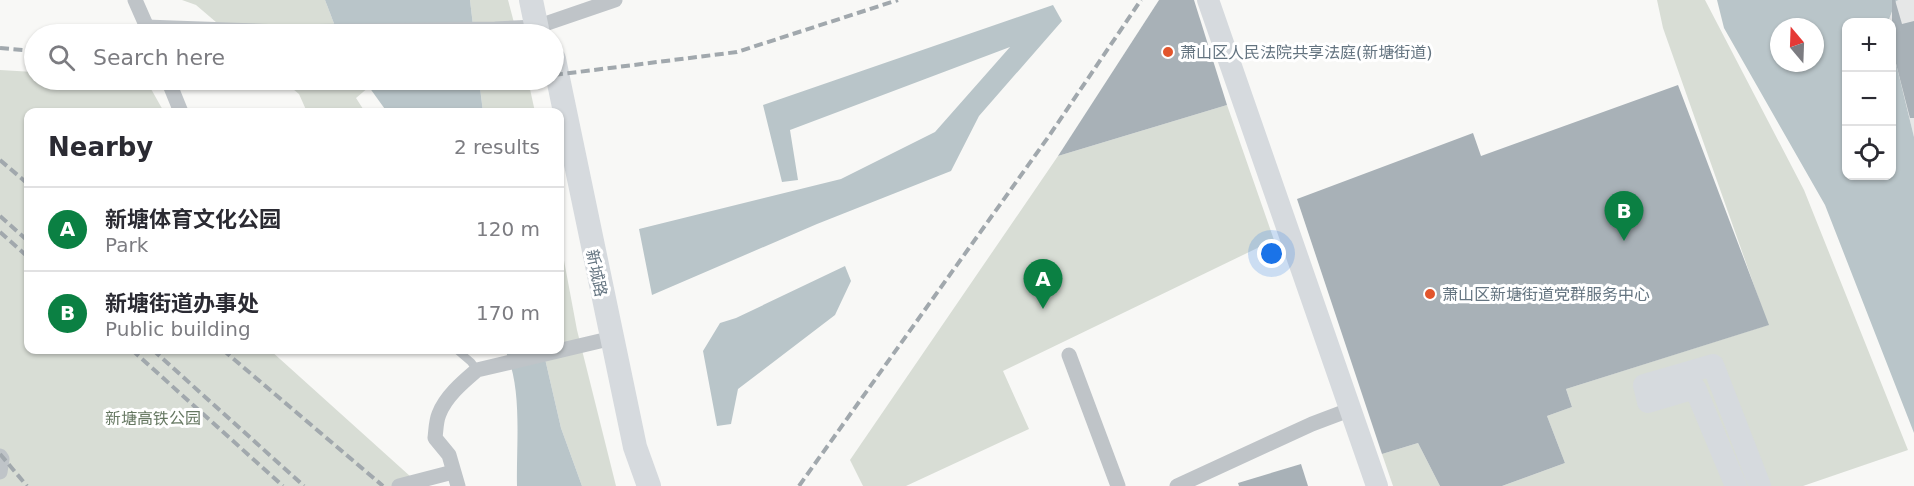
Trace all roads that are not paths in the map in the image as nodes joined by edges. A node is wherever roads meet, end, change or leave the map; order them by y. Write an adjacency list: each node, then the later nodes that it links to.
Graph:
1 (135, 0): 5 (street)
2 (531, 0): 6 (main road)
3 (615, 0): 6 (street)
4 (1208, 0): 19 (street)
5 (145, 24)
6 (542, 24)
7 (172, 90): 10 (street)
8 (549, 90): 11 (main road)
9 (560, 90): 25 (main road, 新城路)
10 (179, 108)
11 (553, 108)
12 (564, 162): 13 (main road, 新城路)
13 (600, 341): 14 (street); 24 (main road, 新城路)
14 (564, 350)
15 (462, 354): 18 (lane)
16 (546, 354): 18 (street)
17 (1069, 355): 26 (street)
18 (477, 370): 22 (street)
19 (1349, 410): 27 (street); 28 (street)
20 (0, 456): 21 (street)
21 (0, 471)
22 (456, 479): 23 (street)
23 (399, 486)
24 (637, 486)
25 (649, 486)
26 (1118, 486)
27 (1177, 486)
28 (1377, 486)
29 (1736, 486): 30 (street)
30 (1760, 486)

